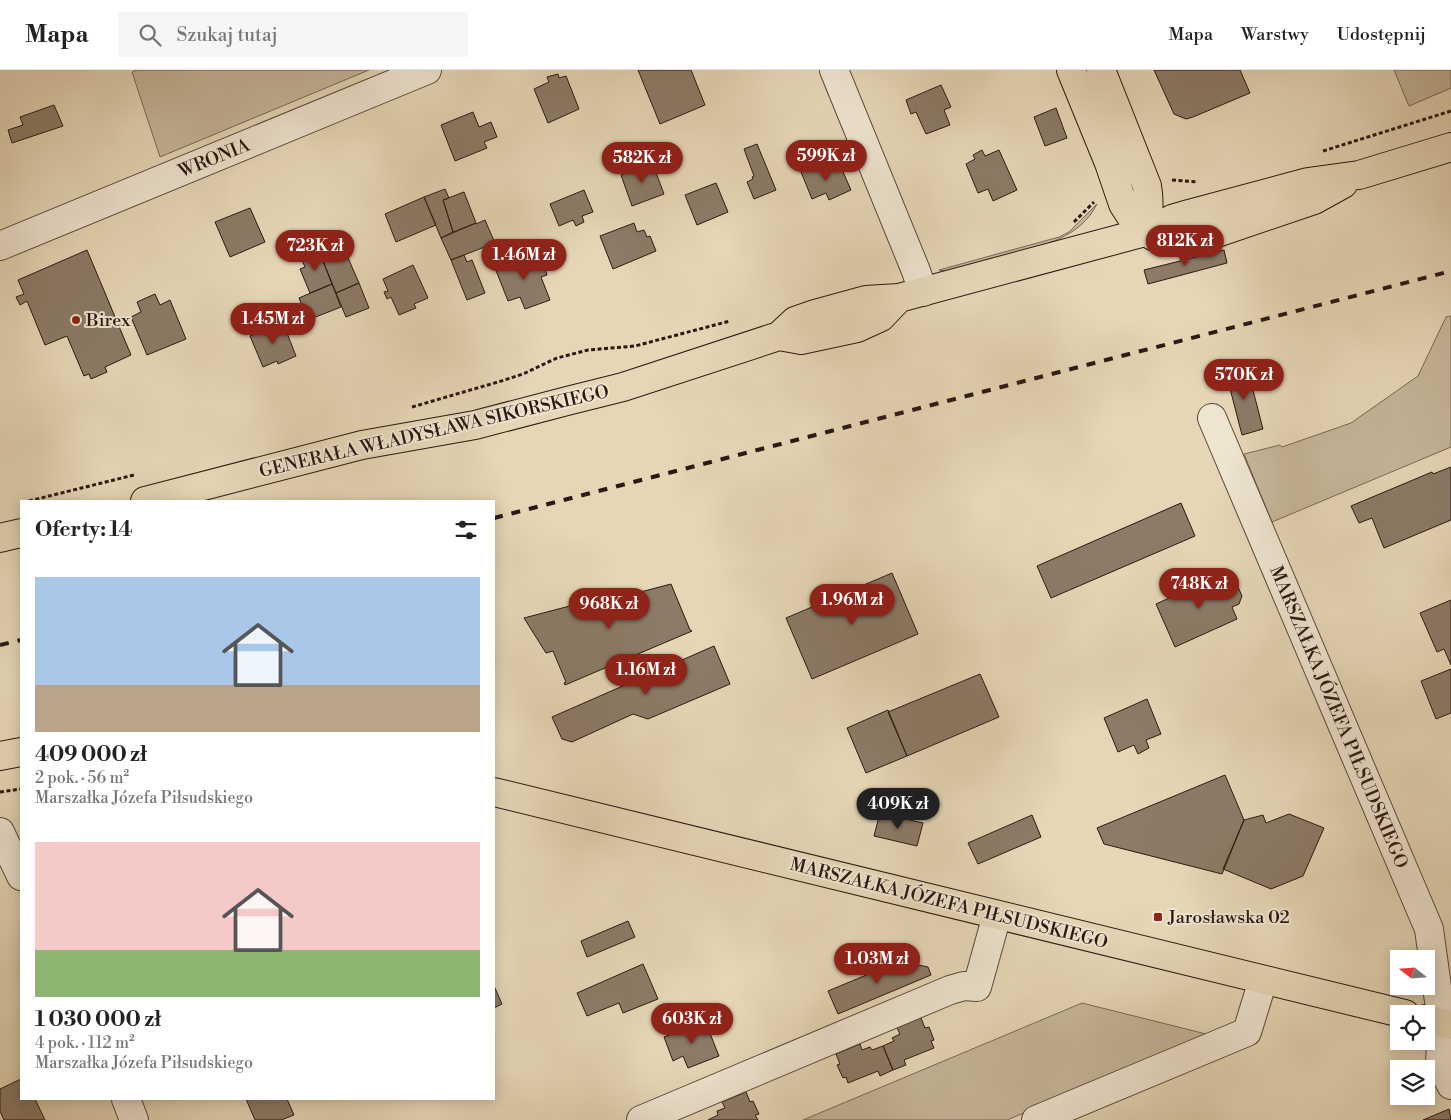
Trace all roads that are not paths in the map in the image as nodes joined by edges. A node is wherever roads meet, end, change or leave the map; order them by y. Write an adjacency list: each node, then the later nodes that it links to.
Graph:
1 (427, 70): 7 (street, WRONIA)
2 (834, 70): 8 (street)
3 (1071, 70): 6 (main road)
4 (1101, 70): 6 (main road)
5 (1451, 146): 6 (main road, GENERAŁA WŁADYSŁAWA SIKORSKIEGO)
6 (1145, 232): 8 (main road, GENERAŁA WŁADYSŁAWA SIKORSKIEGO)
7 (0, 246)
8 (911, 295): 10 (main road, GENERAŁA WŁADYSŁAWA SIKORSKIEGO)
9 (1212, 418): 21 (street, MARSZAŁKA JÓZEFA PIŁSUDSKIEGO)
10 (149, 500)
11 (20, 533): 12 (main road)
12 (0, 538)
13 (20, 752): 14 (main road)
14 (0, 756)
15 (495, 792): 18 (main road, MARSZAŁKA JÓZEFA PIŁSUDSKIEGO)
16 (0, 832): 17 (street)
17 (20, 874)
18 (997, 915): 19 (main road, MARSZAŁKA JÓZEFA PIŁSUDSKIEGO); 25 (street)
19 (1263, 980): 20 (main road, MARSZAŁKA JÓZEFA PIŁSUDSKIEGO); 26 (street)
20 (1390, 1010)
21 (1440, 1022): 22 (street, MARSZAŁKA JÓZEFA PIŁSUDSKIEGO)
22 (1451, 1085)
23 (126, 1100): 24 (street)
24 (134, 1120)
25 (641, 1120)
26 (1036, 1120)

